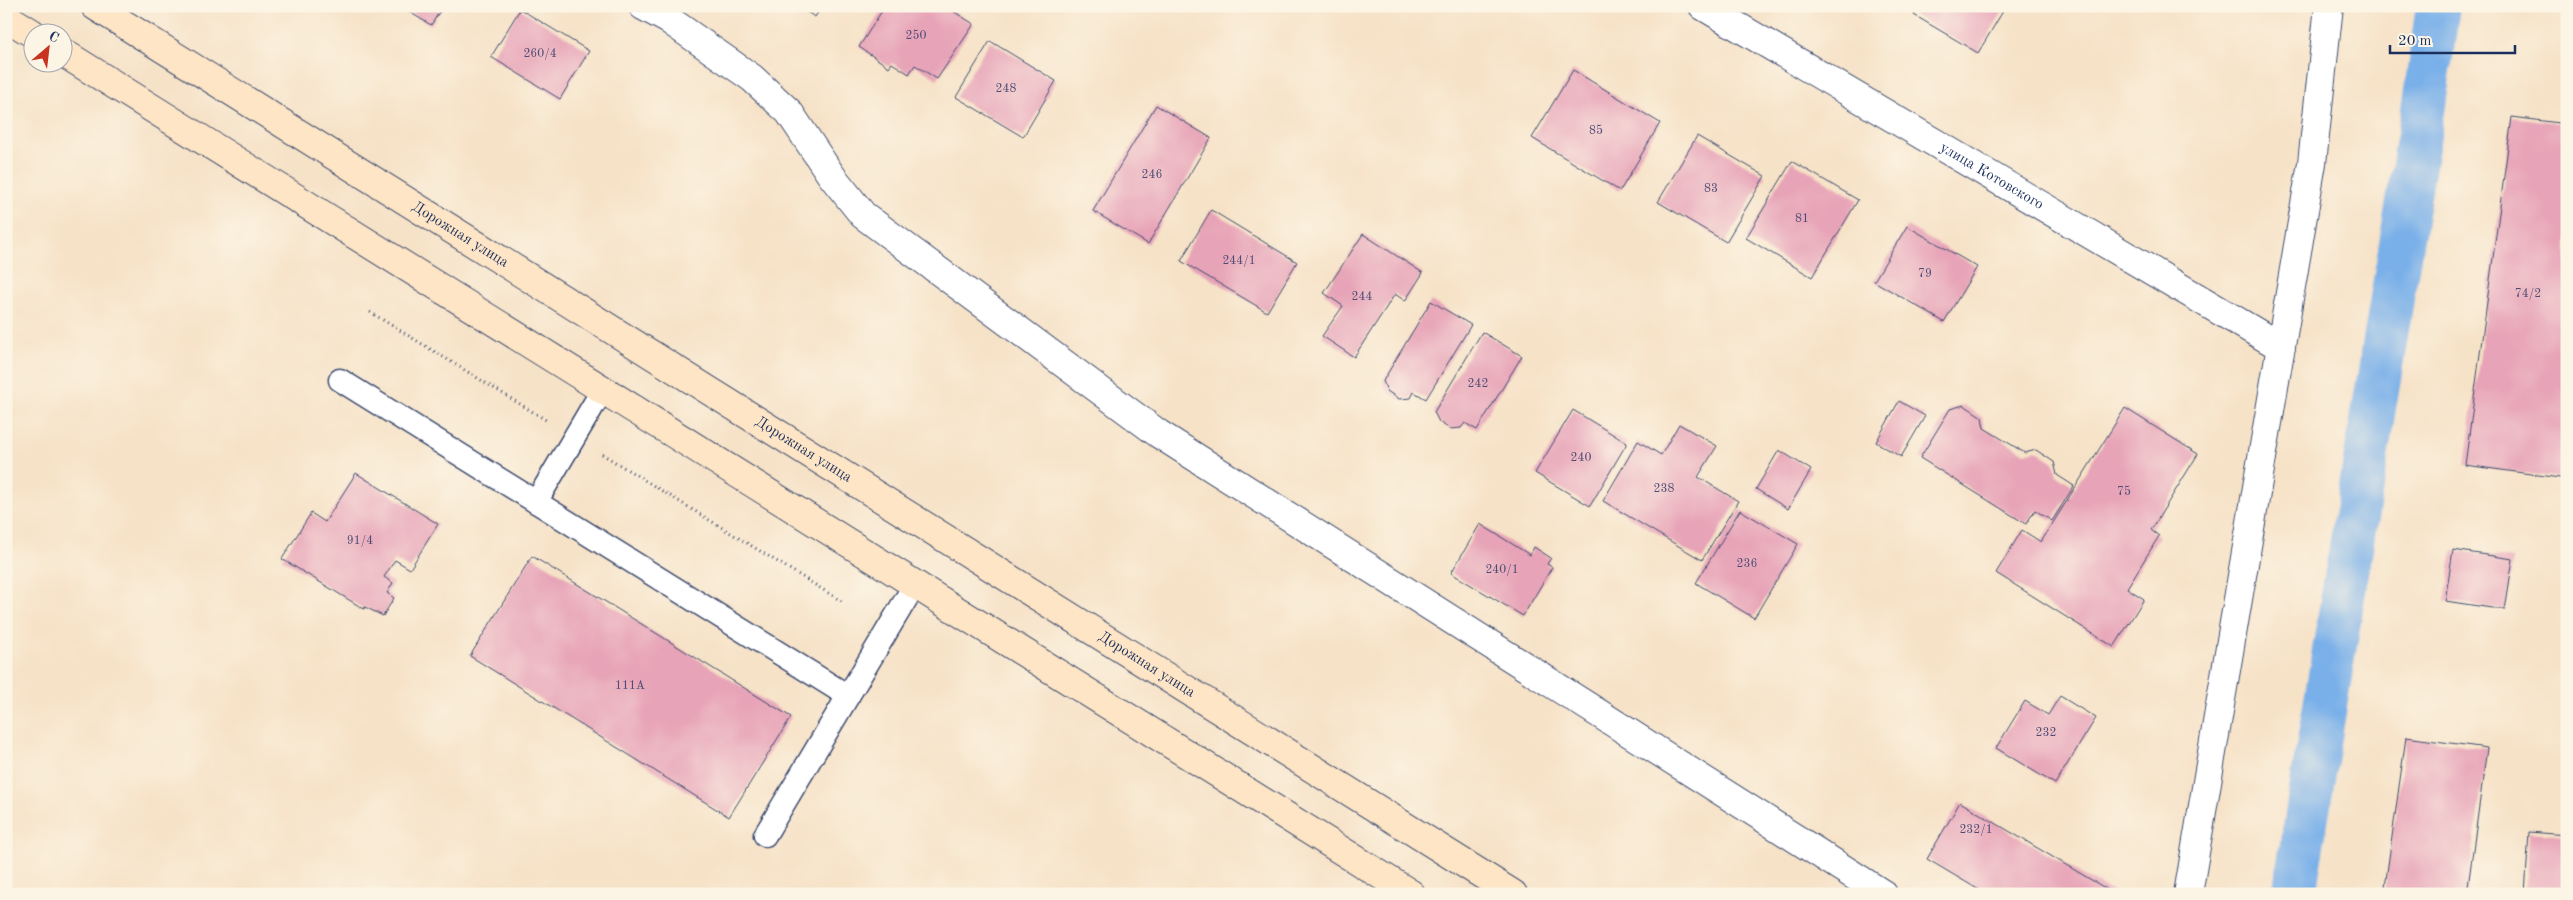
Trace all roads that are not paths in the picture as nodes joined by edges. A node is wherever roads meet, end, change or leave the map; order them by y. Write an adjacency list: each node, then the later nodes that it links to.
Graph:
1 (95, 6): 16 (main road, Дорожная улица)
2 (642, 6): 17 (street)
3 (1703, 6): 8 (street, улица Котовского)
4 (2329, 6): 8 (street)
5 (6, 17): 6 (main road)
6 (22, 27)
7 (72, 58): 10 (main road)
8 (2281, 347): 18 (street)
9 (340, 380): 11 (lane)
10 (604, 390): 11 (lane); 12 (main road)
11 (536, 502): 13 (lane)
12 (915, 584): 13 (lane); 15 (main road)
13 (848, 696): 14 (lane)
14 (765, 835)
15 (1411, 894)
16 (1513, 894)
17 (1883, 894)
18 (2188, 894)

